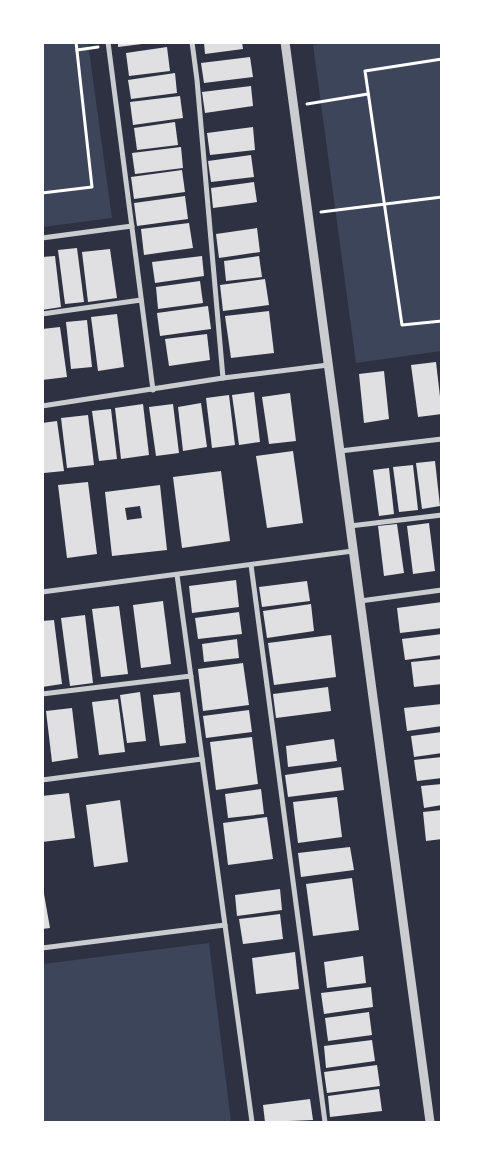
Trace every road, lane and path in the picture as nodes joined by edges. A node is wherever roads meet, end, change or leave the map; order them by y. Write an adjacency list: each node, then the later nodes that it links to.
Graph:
1 (76, 42): 5 (path)
2 (192, 42): 19 (street)
3 (284, 42): 8 (street)
4 (108, 44): 5 (path); 13 (street)
5 (77, 50): 9 (path)
6 (442, 59): 7 (path)
7 (368, 94): 8 (path); 11 (path)
8 (293, 106): 12 (street)
9 (42, 193)
10 (442, 197): 11 (path)
11 (385, 204): 12 (path); 17 (path)
12 (308, 214): 18 (street)
13 (132, 226): 14 (street); 15 (street)
14 (42, 238)
15 (142, 300): 16 (street); 20 (street)
16 (42, 314)
17 (442, 321)
18 (328, 365): 19 (street); 23 (street)
19 (223, 378): 20 (street)
20 (153, 390): 21 (street)
21 (42, 406)
22 (442, 439): 23 (street)
23 (340, 451): 25 (street)
24 (442, 515): 25 (street)
25 (350, 526): 26 (street)
26 (353, 551): 27 (street); 31 (street)
27 (251, 565): 28 (street); 39 (street)
28 (177, 575): 30 (street); 32 (street)
29 (442, 590): 31 (street)
30 (42, 592)
31 (360, 601): 40 (street)
32 (191, 676): 33 (street); 34 (street)
33 (42, 694)
34 (202, 759): 35 (street); 36 (street)
35 (42, 780)
36 (225, 925): 37 (street); 38 (street)
37 (42, 948)
38 (252, 1122)
39 (325, 1122)
40 (430, 1122)

